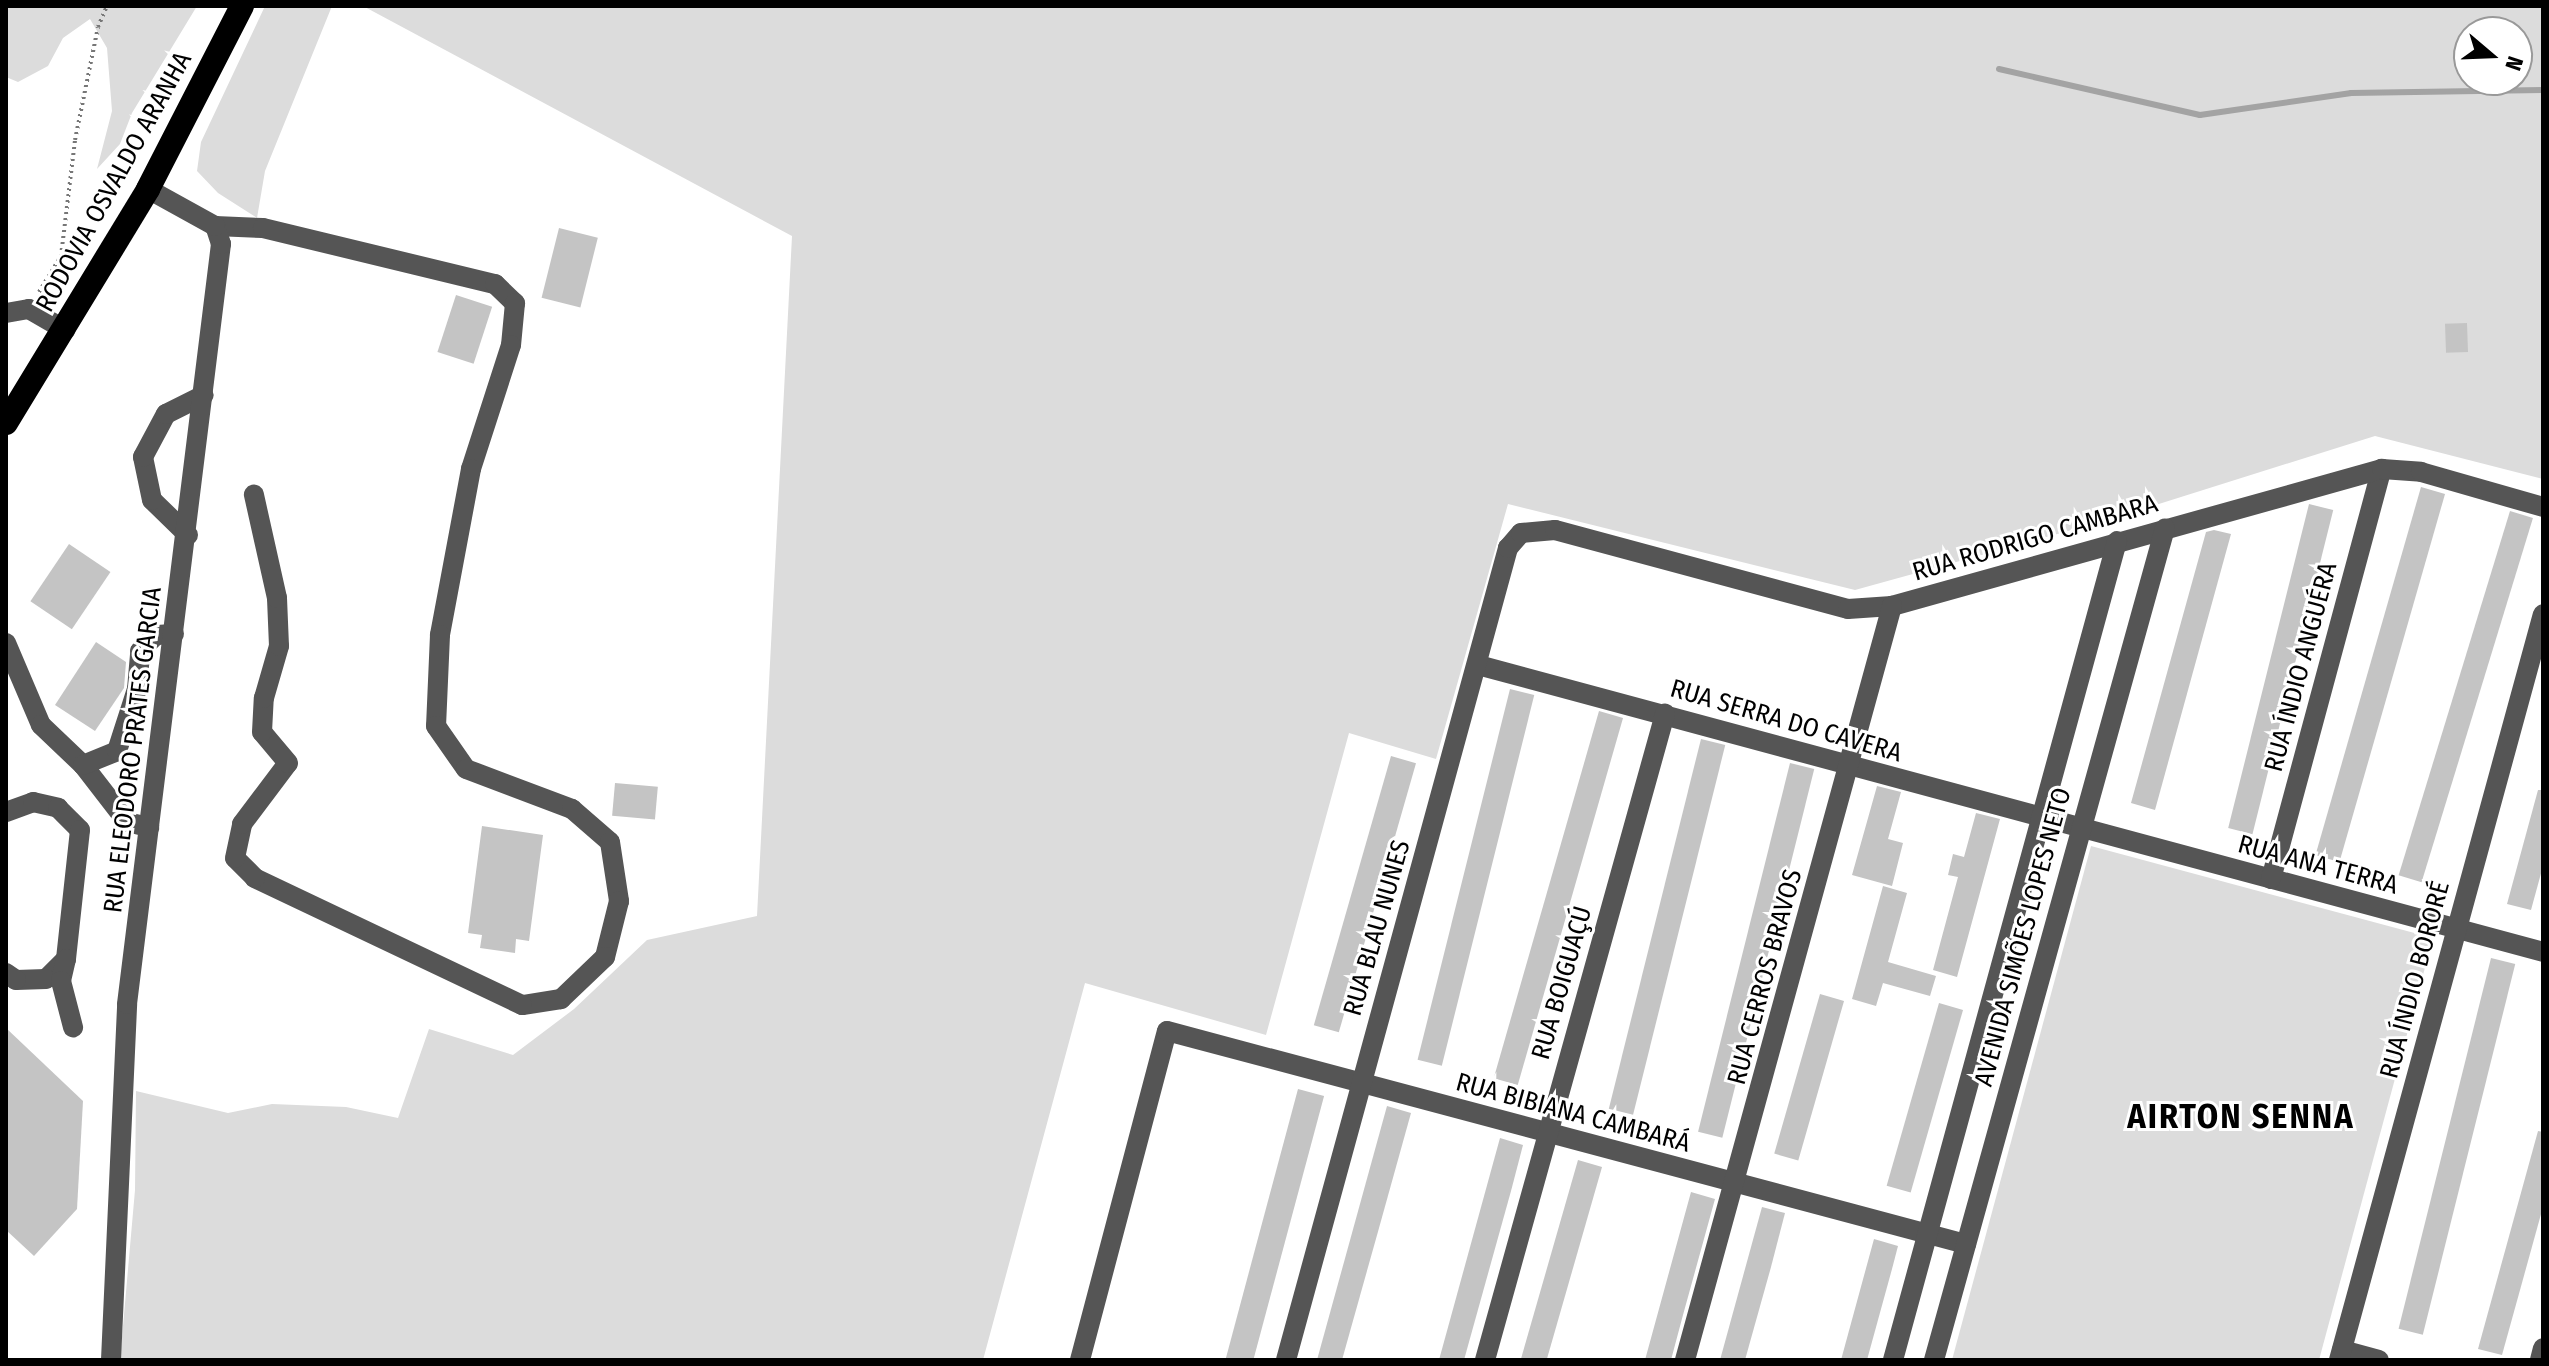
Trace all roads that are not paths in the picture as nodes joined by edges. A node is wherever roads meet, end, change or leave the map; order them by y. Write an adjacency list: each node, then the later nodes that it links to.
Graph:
1 (242, 6): 2 (highway, RODOVIA OSVALDO ARANHA)
2 (148, 189): 3 (street); 5 (highway, RODOVIA OSVALDO ARANHA)
3 (215, 226): 6 (street, RUA ELEODORO PRATES GARCIA); 9 (street)
4 (6, 313): 5 (street)
5 (65, 330): 7 (highway, RODOVIA OSVALDO ARANHA)
6 (204, 395): 13 (street, RUA ELEODORO PRATES GARCIA); 13 (street)
7 (6, 423)
8 (2382, 469): 10 (street, RUA RODRIGO CAMBARA); 12 (street, RUA RODRIGO CAMBARA); 27 (street, RUA ÍNDIO ANGUÉRA)
9 (254, 495)
10 (2543, 507)
11 (1540, 528): 15 (street, RUA RODRIGO CAMBARA); 19 (street, RUA BLAU NUNES)
12 (2165, 528): 14 (street, RUA RODRIGO CAMBARA); 26 (street, AVENIDA SIMÕES LOPES NETO)
13 (188, 535): 17 (street, RUA ELEODORO PRATES GARCIA)
14 (2117, 541): 15 (street, RUA RODRIGO CAMBARA); 24 (street, AVENIDA SIMÕES LOPES NETO)
15 (1892, 606): 22 (street, RUA CERROS BRAVOS)
16 (2543, 614): 28 (street, RUA ÍNDIO BORORÉ)
17 (174, 634): 21 (street); 25 (street, RUA ELEODORO PRATES GARCIA)
18 (6, 643): 21 (street)
19 (1478, 665): 20 (street, RUA SERRA DO CAVERA); 33 (street, RUA BLAU NUNES)
20 (1665, 714): 22 (street, RUA SERRA DO CAVERA); 34 (street, RUA BOIGUAÇÚ)
21 (83, 765): 25 (street)
22 (1849, 766): 24 (street, RUA SERRA DO CAVERA); 35 (street, RUA CERROS BRAVOS)
23 (6, 812): 30 (street)
24 (2039, 817): 26 (street, RUA SERRA DO CAVERA); 36 (street, AVENIDA SIMÕES LOPES NETO)
25 (149, 827): 40 (street, RUA ELEODORO PRATES GARCIA)
26 (2080, 827): 27 (street, RUA ANA TERRA); 37 (street, AVENIDA SIMÕES LOPES NETO)
27 (2271, 879): 28 (street, RUA ANA TERRA)
28 (2456, 929): 29 (street, RUA ANA TERRA); 39 (street, RUA ÍNDIO BORORÉ)
29 (2543, 952)
30 (66, 959): 31 (street); 32 (street)
31 (6, 973)
32 (73, 1027)
33 (1361, 1083): 34 (street, RUA BIBIANA CAMBARÁ); 41 (street, RUA BIBIANA CAMBARÁ); 42 (street, RUA BLAU NUNES)
34 (1547, 1132): 35 (street, RUA BIBIANA CAMBARÁ); 43 (street, RUA BOIGUAÇÚ)
35 (1736, 1183): 36 (street, RUA BIBIANA CAMBARÁ); 44 (street, RUA CERROS BRAVOS)
36 (1927, 1234): 37 (street, RUA BIBIANA CAMBARÁ); 45 (street, AVENIDA SIMÕES LOPES NETO)
37 (1966, 1244): 46 (street, AVENIDA SIMÕES LOPES NETO)
38 (2543, 1348): 48 (street)
39 (2340, 1355): 47 (street)
40 (111, 1360)
41 (1080, 1360)
42 (1286, 1360)
43 (1485, 1360)
44 (1685, 1360)
45 (1893, 1360)
46 (1934, 1360)
47 (2379, 1360)
48 (2540, 1360)

